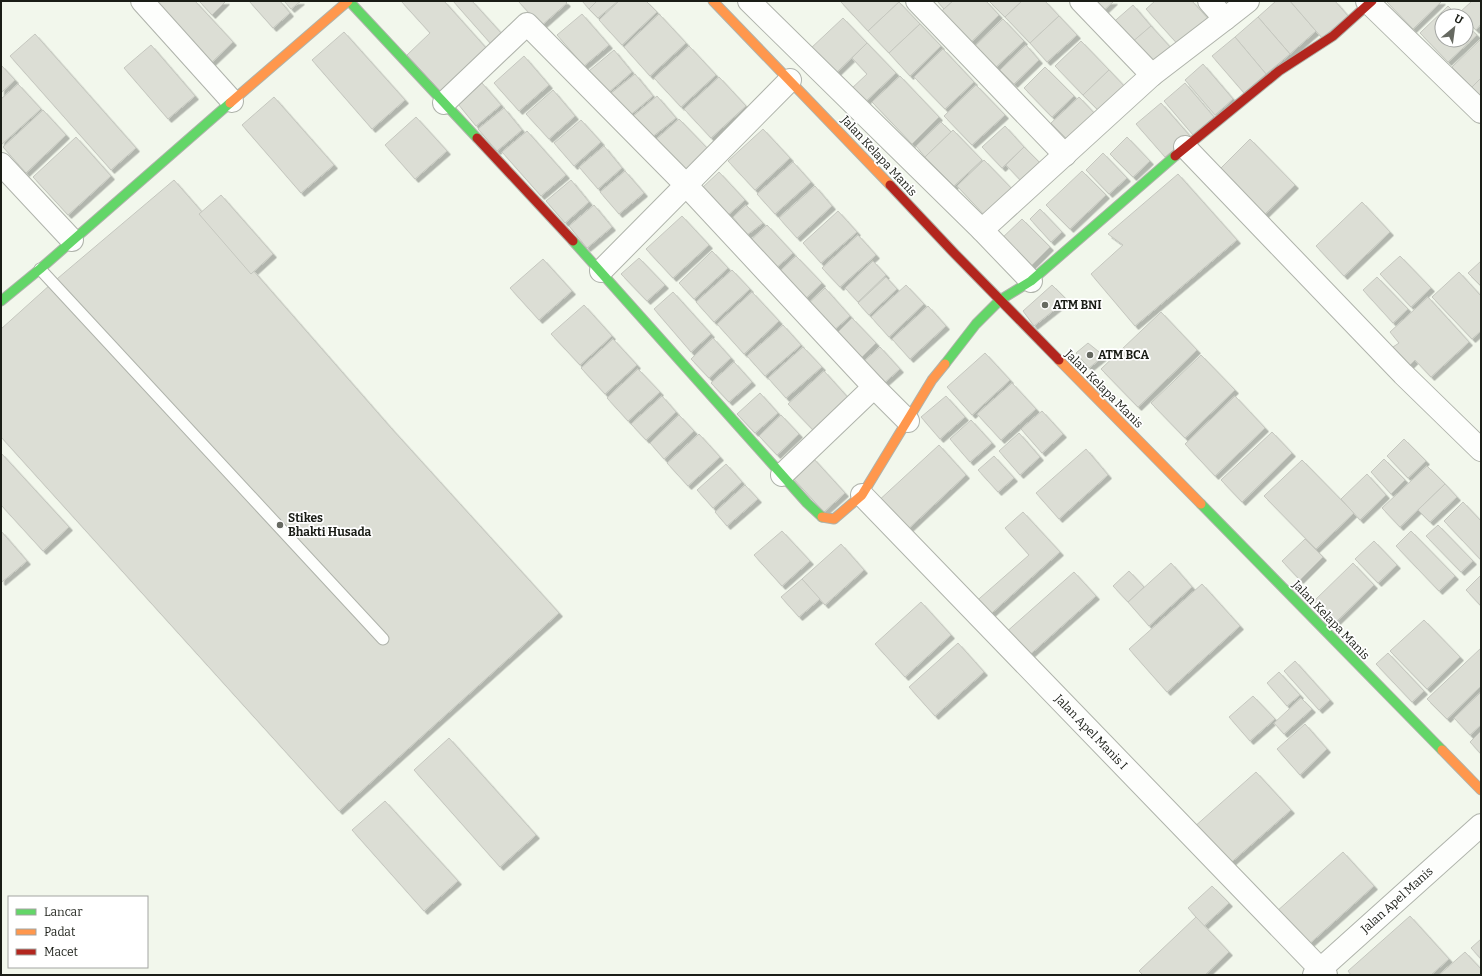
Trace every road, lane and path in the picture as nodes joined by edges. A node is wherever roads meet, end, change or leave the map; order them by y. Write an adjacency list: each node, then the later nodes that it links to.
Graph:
1 (142, 1): 13 (street)
2 (349, 1): 13 (street); 14 (street)
3 (713, 1): 12 (street, Jalan Kelapa Manis)
4 (750, 1): 20 (street)
5 (917, 1): 17 (street)
6 (1081, 1): 11 (street)
7 (1209, 1): 10 (street)
8 (1248, 1): 10 (street)
9 (1370, 2): 15 (street); 16 (street)
10 (1225, 19): 11 (street)
11 (1152, 75): 17 (street)
12 (790, 80): 19 (street); 25 (street, Jalan Kelapa Manis)
13 (232, 101): 21 (street)
14 (444, 102): 19 (street); 23 (street)
15 (1481, 112)
16 (1185, 147): 24 (street); 29 (street)
17 (1065, 155): 20 (street)
18 (1, 164): 21 (street)
19 (686, 185): 23 (street); 27 (street)
20 (982, 230): 24 (street)
21 (72, 240): 22 (street)
22 (40, 269): 26 (street); 32 (lane)
23 (601, 271): 30 (street)
24 (1031, 281): 25 (street)
25 (1000, 300): 28 (street); 33 (street, Jalan Kelapa Manis)
26 (1, 301)
27 (874, 387): 28 (street); 30 (street)
28 (908, 422): 31 (street)
29 (1481, 450)
30 (782, 475): 31 (street)
31 (862, 495): 35 (street, Jalan Apel Manis I)
32 (383, 639)
33 (1481, 790)
34 (1481, 825): 35 (street, Jalan Apel Manis)
35 (1320, 973)

